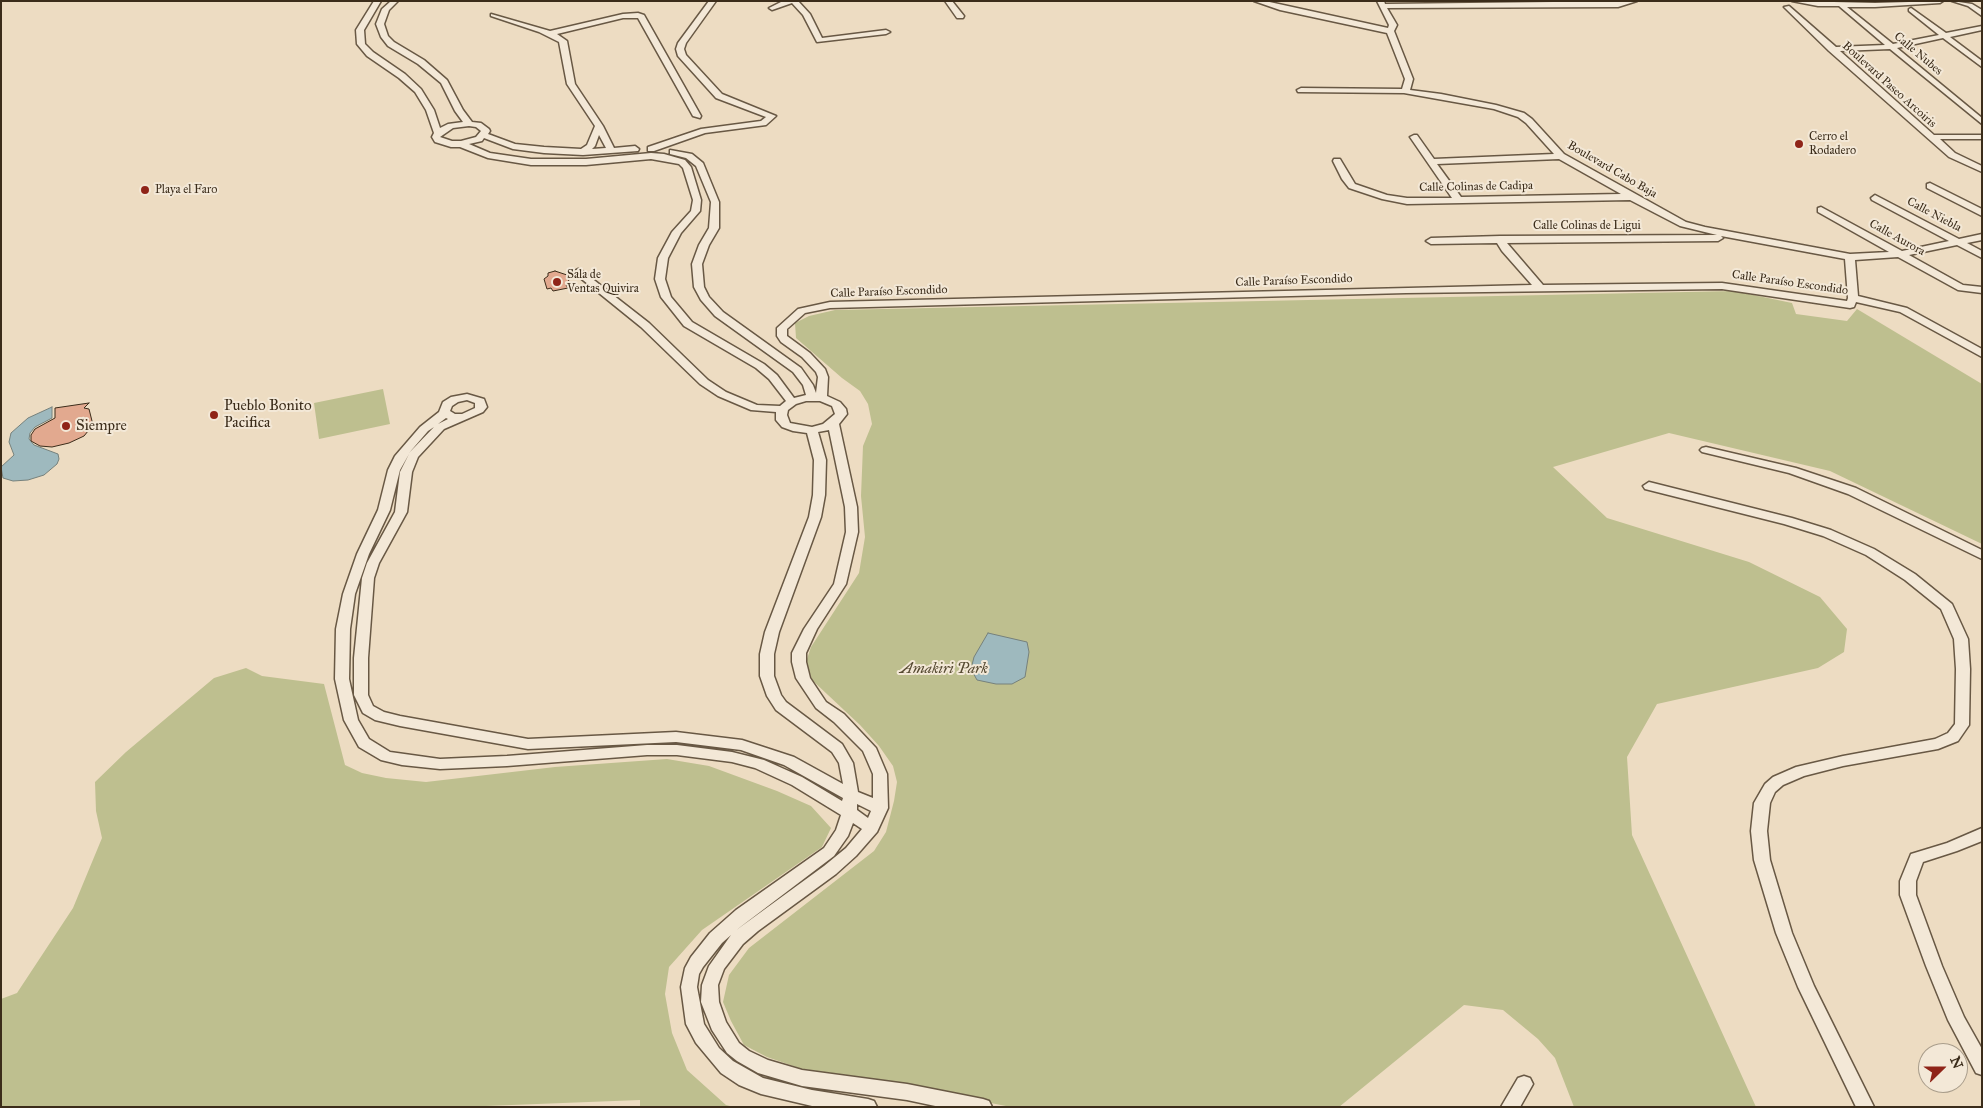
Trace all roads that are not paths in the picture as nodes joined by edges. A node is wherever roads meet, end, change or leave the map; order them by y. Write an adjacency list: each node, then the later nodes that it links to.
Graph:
1 (378, 1): 34 (street)
2 (395, 1): 32 (street)
3 (713, 1): 36 (street)
4 (790, 1): 15 (street)
5 (794, 1): 22 (street)
6 (948, 1): 19 (street)
7 (1257, 1): 21 (street)
8 (1634, 1): 12 (street)
9 (1795, 1): 13 (street)
10 (1940, 1): 13 (street)
11 (1955, 1): 17 (street)
12 (1382, 4): 21 (street)
13 (1840, 4): 25 (street, Calle Nubes)
14 (1787, 7): 26 (street, Boulevard Paseo Arcoiris)
15 (772, 8)
16 (1911, 10): 24 (street)
17 (1982, 14)
18 (493, 15): 23 (street)
19 (960, 16)
20 (1982, 28): 24 (street)
21 (1390, 31): 29 (street)
22 (886, 32)
23 (551, 33): 30 (street); 33 (street)
24 (1943, 35): 25 (street); 27 (street)
25 (1892, 47): 26 (street); 31 (street, Calle Nubes)
26 (1832, 48): 38 (street, Boulevard Paseo Arcoiris)
27 (1982, 66)
28 (1301, 90): 29 (street, Boulevard Cabo Baja)
29 (1407, 91): 45 (street, Boulevard Cabo Baja)
30 (697, 116)
31 (1982, 122)
32 (469, 124): 34 (street); 35 (street)
33 (599, 126): 42 (street); 43 (street)
34 (438, 133): 40 (street)
35 (484, 135): 40 (street); 43 (street)
36 (691, 135): 41 (street); 44 (street)
37 (1414, 136): 47 (street)
38 (1930, 137): 39 (street); 48 (street, Boulevard Paseo Arcoiris)
39 (1982, 137)
40 (461, 144): 72 (street)
41 (651, 149): 42 (street); 44 (street)
42 (611, 150): 43 (street)
43 (583, 152)
44 (689, 156): 71 (street)
45 (1561, 156): 47 (street); 50 (street, Boulevard Cabo Baja)
46 (1337, 161): 52 (street, Calle Colinas de Cadipa)
47 (1432, 162): 52 (street)
48 (1982, 169)
49 (1930, 186): 54 (street)
50 (1632, 197): 52 (street, Calle Colinas de Cadipa); 58 (street, Boulevard Cabo Baja)
51 (1875, 198): 56 (street, Calle Niebla)
52 (1458, 200)
53 (1820, 210): 62 (street, Calle Aurora)
54 (1982, 213)
55 (1982, 228): 56 (street, Boulevard Cabo Baja)
56 (1946, 236): 61 (street, Calle Niebla); 62 (street, Boulevard Cabo Baja)
57 (1982, 237): 61 (street)
58 (1743, 238): 59 (street, Calle Colinas de Ligui); 65 (street, Boulevard Cabo Baja)
59 (1500, 239): 60 (street, Calle Colinas de Ligui); 67 (street)
60 (1431, 241)
61 (1958, 242): 63 (street); 64 (street, Calle Niebla)
62 (1888, 252): 63 (street, Calle Aurora); 65 (street, Boulevard Cabo Baja)
63 (1902, 254): 68 (street, Calle Aurora)
64 (1982, 255)
65 (1850, 257): 69 (street, Calle Paraíso Escondido)
66 (578, 272): 72 (street)
67 (1539, 287): 69 (street, Calle Paraíso Escondido); 71 (street, Calle Paraíso Escondido)
68 (1982, 290)
69 (1853, 298): 70 (street)
70 (1982, 354)
71 (817, 398): 72 (street); 73 (street)
72 (788, 406): 74 (street)
73 (833, 424): 74 (street); 79 (street)
74 (812, 430): 78 (street)
75 (1706, 450): 77 (street)
76 (1649, 486): 88 (street)
77 (1982, 555)
78 (850, 795): 79 (street); 80 (street); 80 (street)
79 (880, 808): 81 (street)
80 (849, 814): 81 (street); 85 (street)
81 (872, 828): 86 (street)
82 (1982, 834): 83 (street)
83 (1982, 1067)
84 (1524, 1084): 87 (street)
85 (868, 1107)
86 (983, 1107)
87 (1510, 1107)
88 (1865, 1107)

